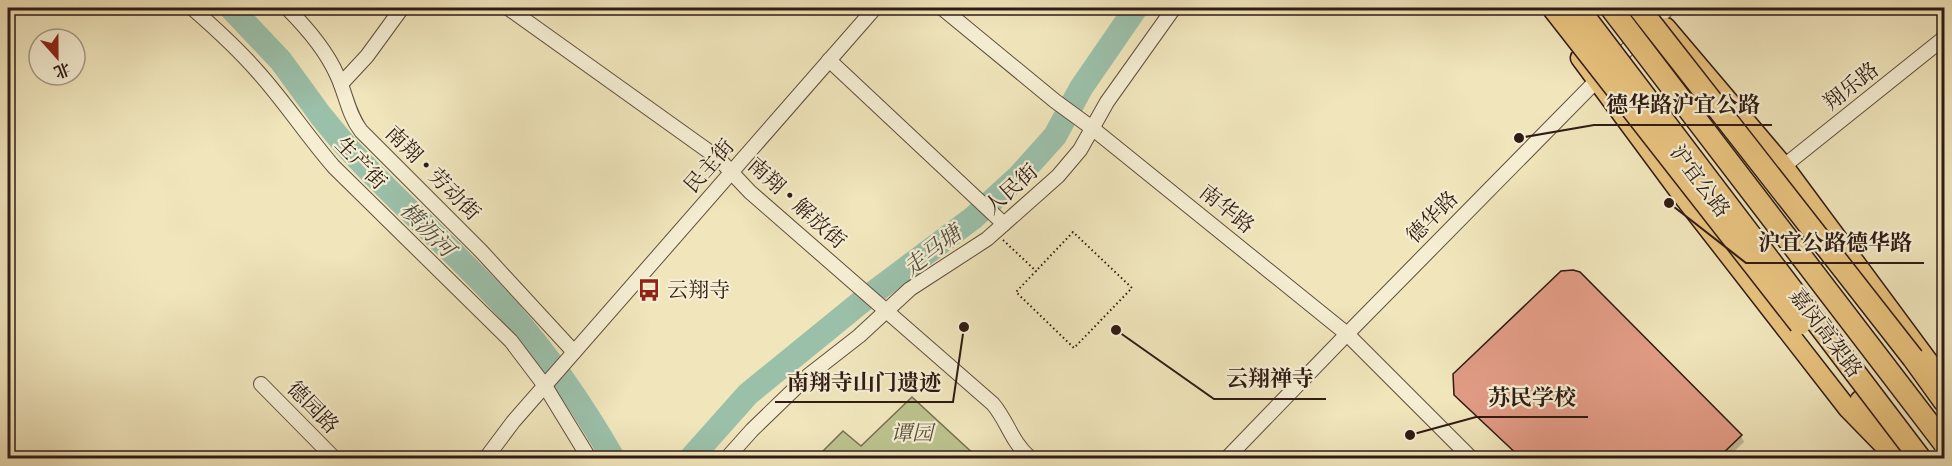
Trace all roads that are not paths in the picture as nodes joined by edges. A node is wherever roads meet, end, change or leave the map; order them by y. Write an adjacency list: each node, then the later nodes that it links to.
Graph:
1 (192, 8): 27 (street, 生产街)
2 (287, 8): 17 (street, 南翔 • 劳动街)
3 (402, 8): 17 (street)
4 (508, 8): 20 (street, 南翔 • 解放街)
5 (875, 8): 15 (street, 民主街)
6 (942, 8): 18 (street, 南华路)
7 (1174, 8): 18 (street, 人民街)
8 (1544, 8): 16 (main road, 沪宜公路)
9 (1553, 8): 38 (highway, bridge)
10 (1578, 8): 39 (highway, 嘉闵高架路, bridge)
11 (1611, 8): 29 (highway, 嘉闵高架路, bridge)
12 (1639, 8): 28 (highway, bridge)
13 (1659, 11): 16 (street, 德华路); 19 (main road)
14 (1944, 38): 19 (street, 翔乐路)
15 (829, 60): 20 (street, 民主街); 21 (street)
16 (1596, 81): 23 (street, 德华路); 37 (main road, 沪宜公路)
17 (341, 84): 24 (street, 南翔 • 劳动街)
18 (1086, 124): 21 (street, 人民街); 23 (street, 南华路)
19 (1784, 166): 25 (main road)
20 (732, 172): 22 (street, 南翔 • 解放街); 24 (street, 民主街)
21 (998, 224): 22 (street, 人民街)
22 (886, 310): 33 (street, 人民街); 34 (street, 南翔 • 解放街)
23 (1347, 334): 35 (street, 德华路); 36 (street, 南华路)
24 (574, 352): 27 (street, 民主街)
25 (1944, 382)
26 (261, 384): 30 (street, 德园路)
27 (545, 386): 31 (street); 32 (street, 生产街)
28 (1944, 401)
29 (1944, 443)
30 (334, 459)
31 (486, 459)
32 (589, 459)
33 (727, 459)
34 (1030, 459)
35 (1227, 459)
36 (1471, 459)
37 (1897, 459)
38 (1904, 459)
39 (1920, 459)

